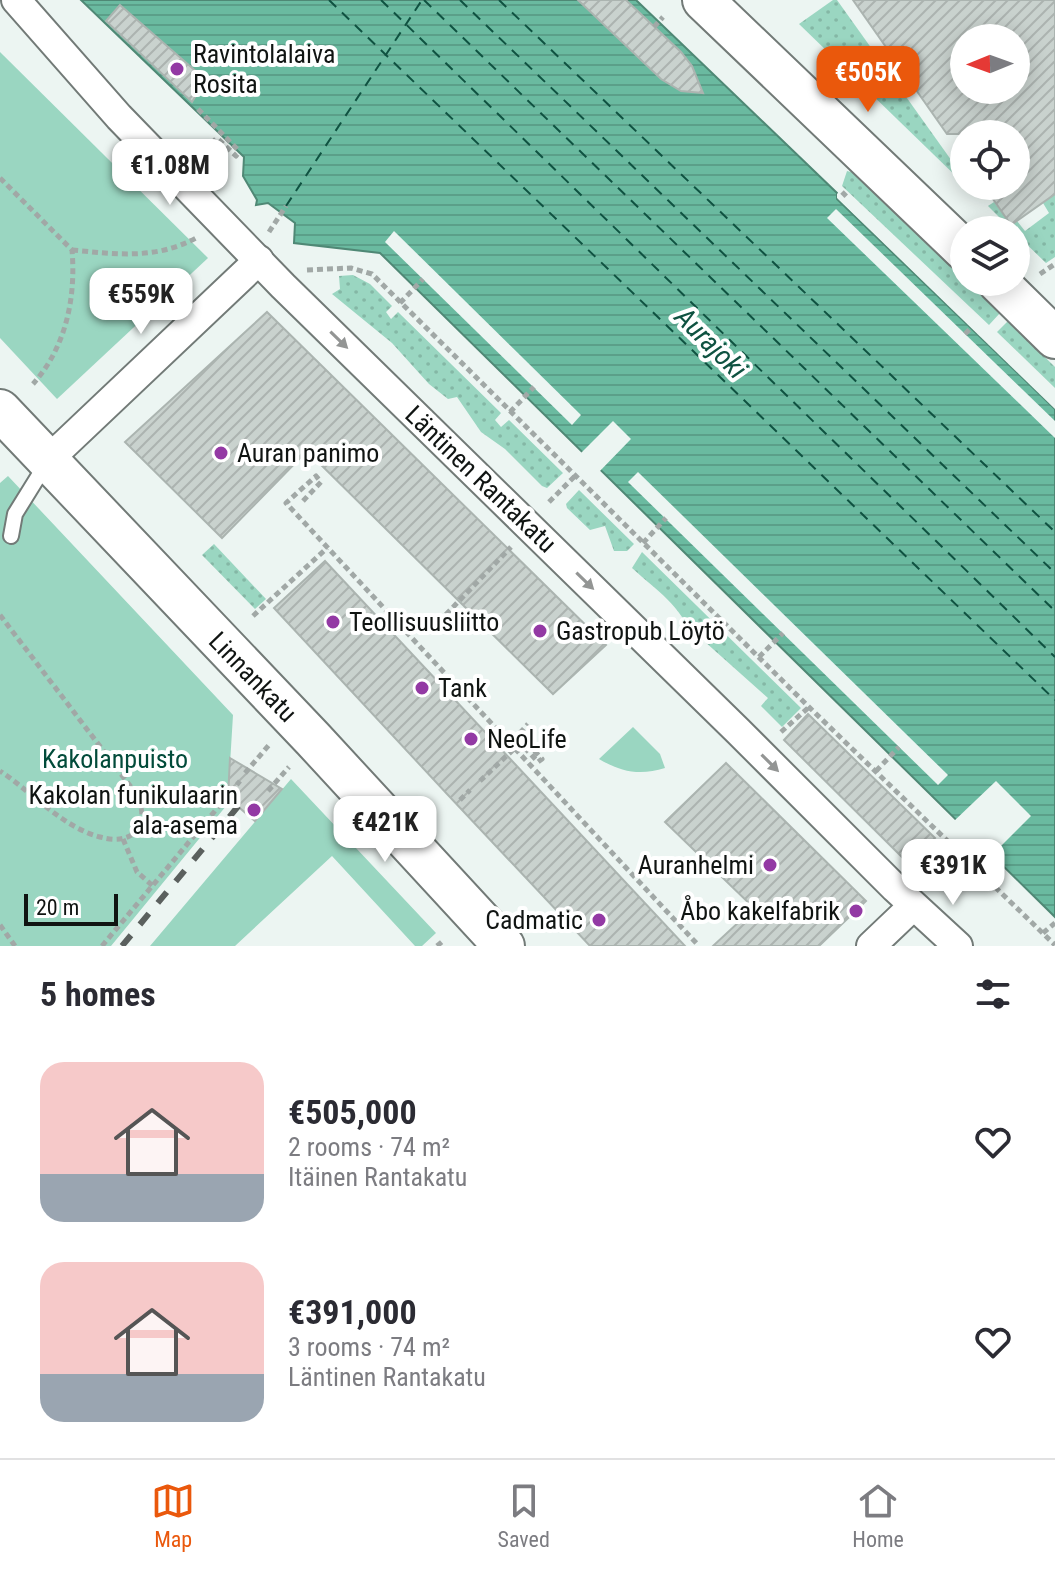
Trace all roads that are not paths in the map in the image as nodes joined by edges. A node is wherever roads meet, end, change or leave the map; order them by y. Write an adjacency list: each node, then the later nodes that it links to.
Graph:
1 (16, 0): 4 (street, Läntinen Rantakatu)
2 (703, 0): 3 (street)
3 (950, 237)
4 (268, 252): 8 (street); 10 (street, Läntinen Rantakatu, one-way to 10)
5 (1012, 296): 6 (street)
6 (1055, 338)
7 (0, 410): 8 (street, Linnankatu)
8 (48, 460): 9 (lane); 11 (street, Linnankatu)
9 (11, 536)
10 (913, 906): 12 (street); 13 (street, Läntinen Rantakatu)
11 (504, 946)
12 (871, 946)
13 (958, 946)

